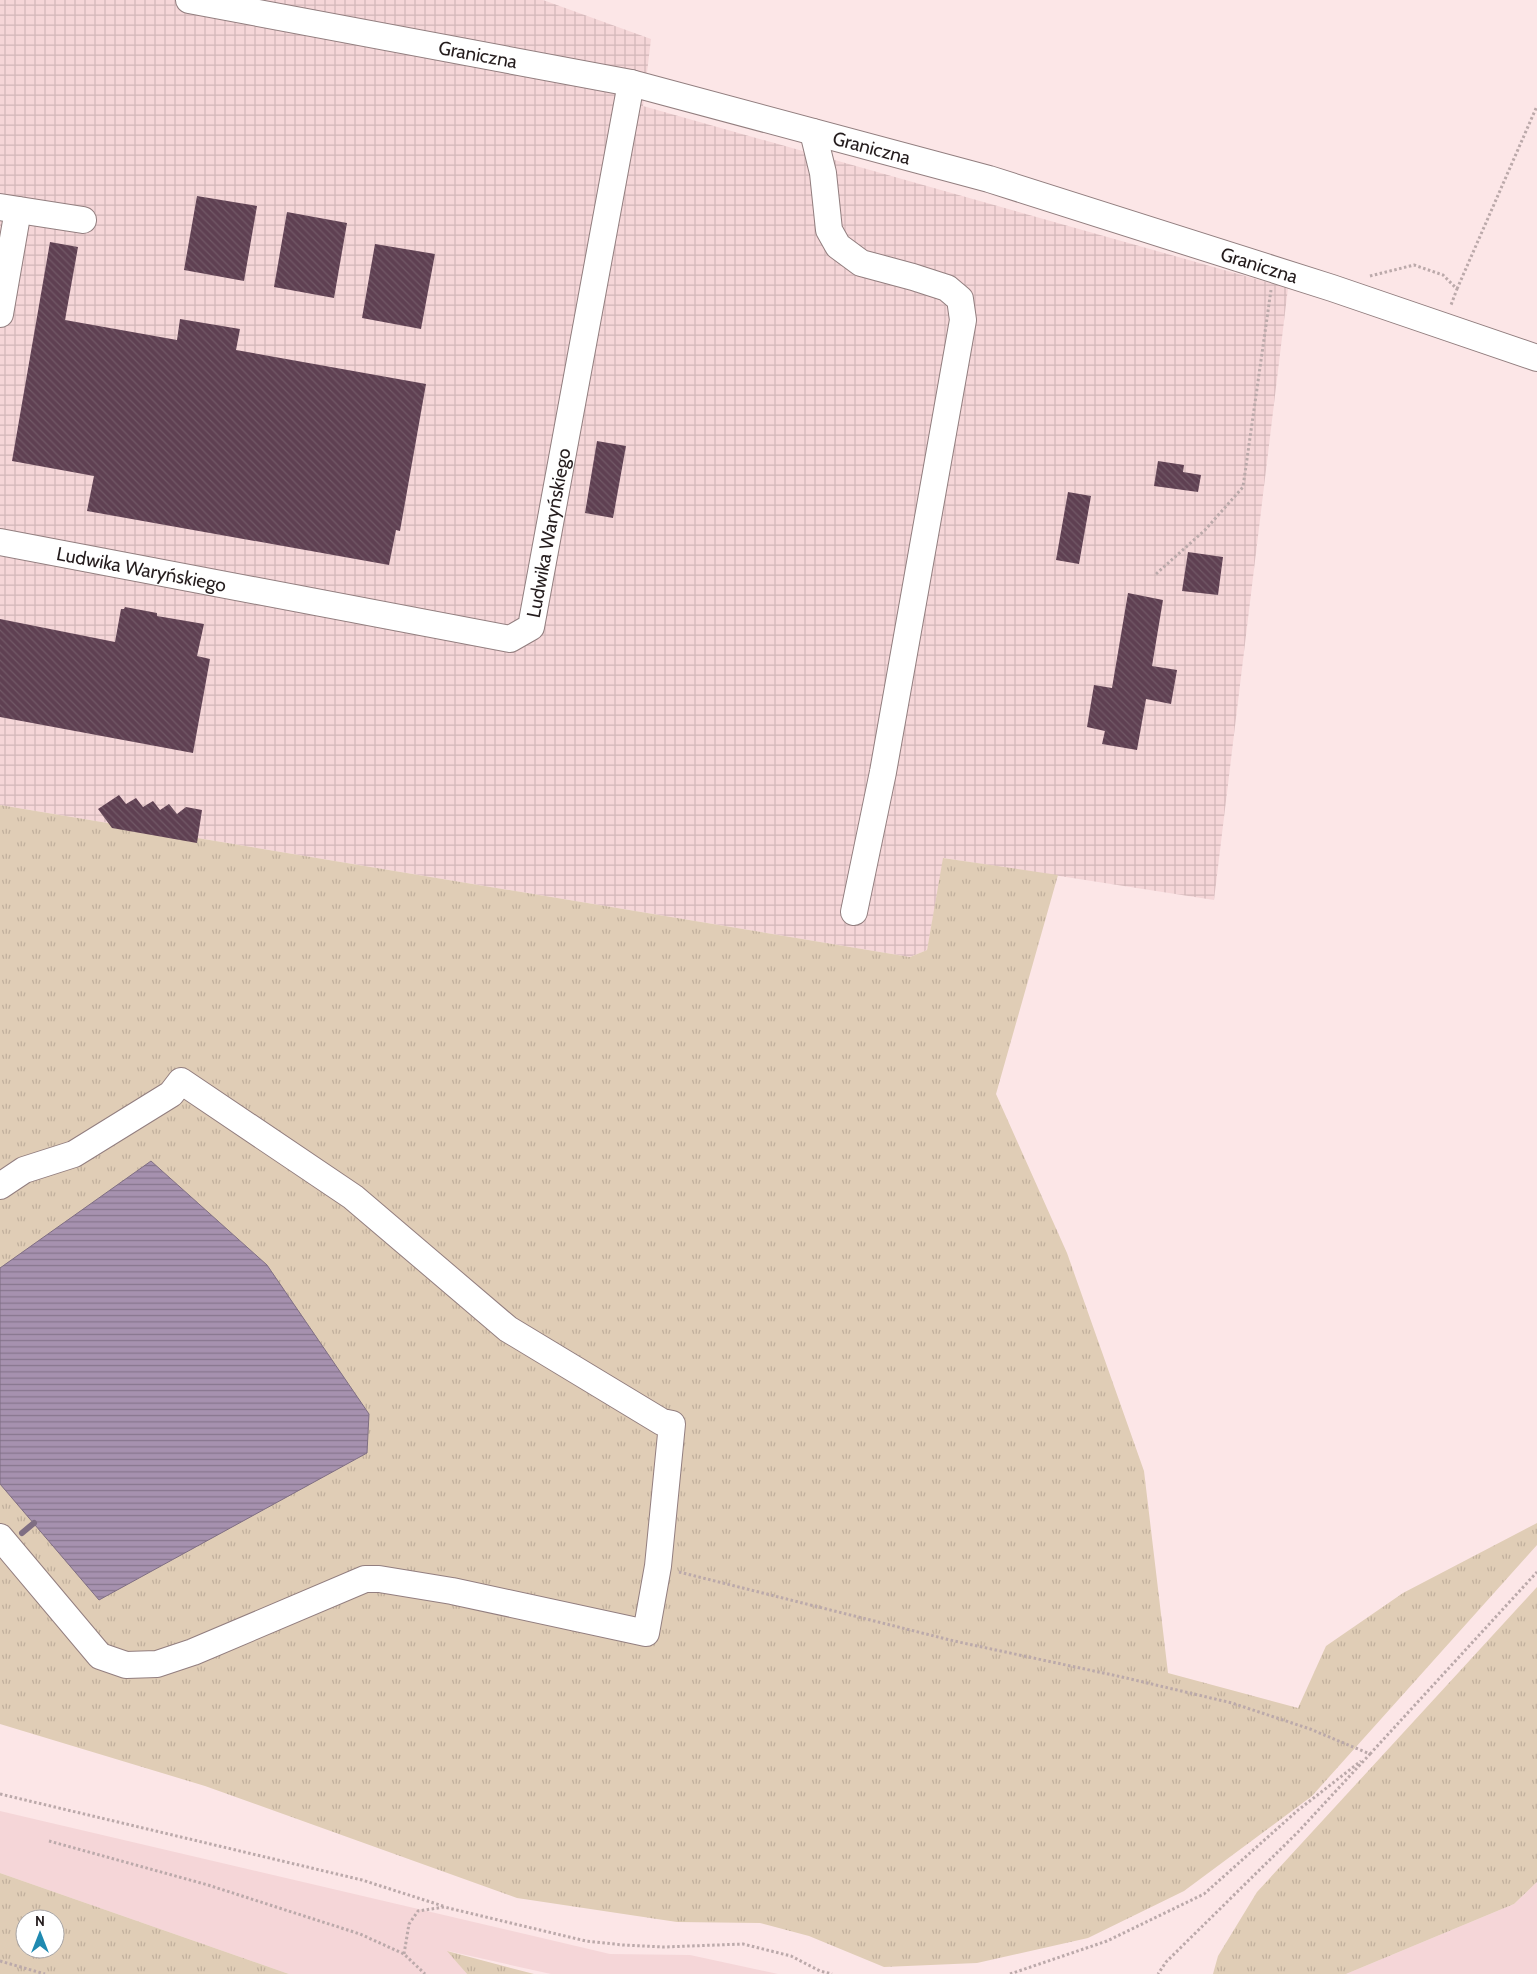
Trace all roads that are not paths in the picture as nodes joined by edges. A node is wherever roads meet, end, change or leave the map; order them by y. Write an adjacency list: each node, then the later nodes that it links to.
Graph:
1 (189, 0): 2 (street, Graniczna)
2 (631, 83): 3 (street, Graniczna); 8 (street, Ludwika Waryńskiego)
3 (813, 132): 7 (street, Graniczna); 9 (street)
4 (9, 209): 5 (street); 6 (street)
5 (83, 220)
6 (0, 314)
7 (1537, 358)
8 (0, 542)
9 (854, 912)
10 (0, 1186): 11 (street)
11 (0, 1537)

